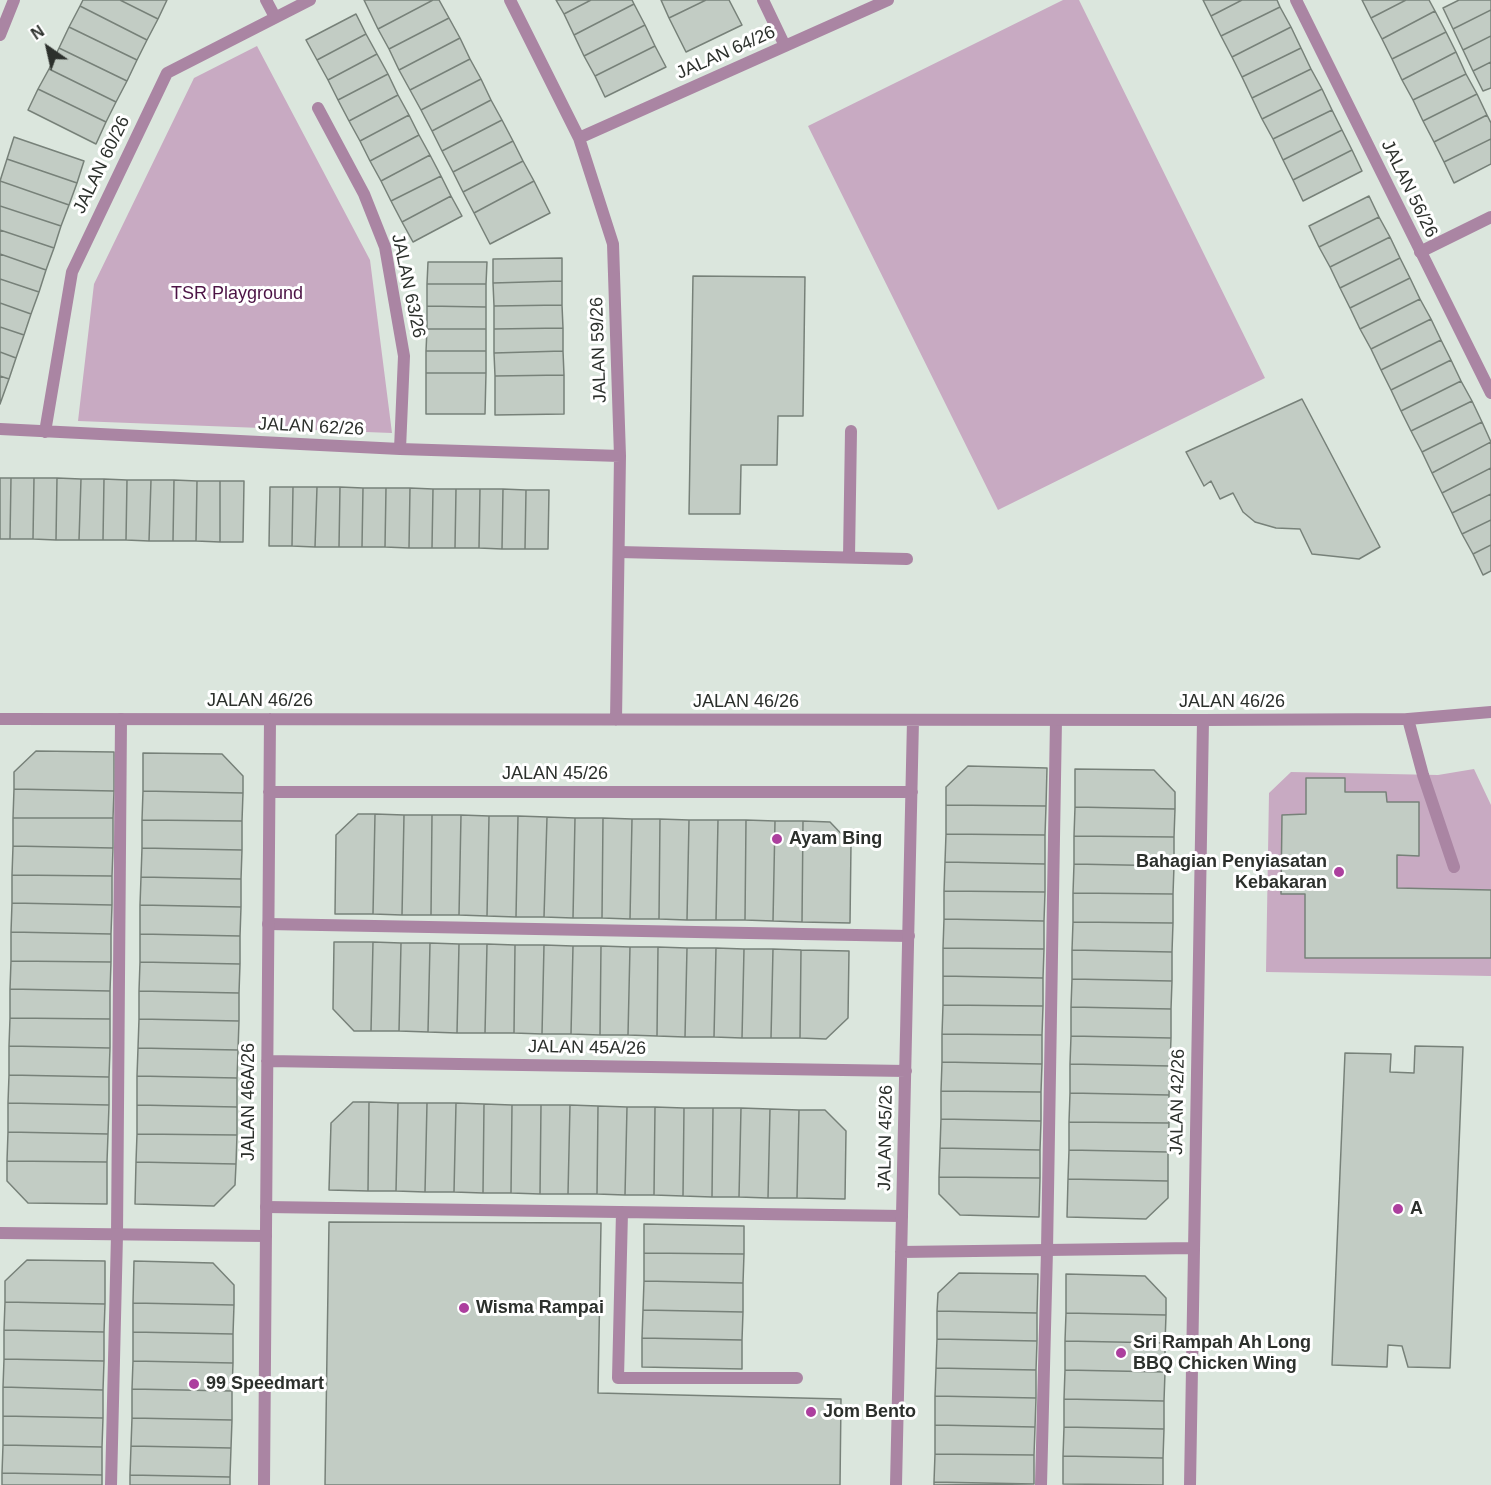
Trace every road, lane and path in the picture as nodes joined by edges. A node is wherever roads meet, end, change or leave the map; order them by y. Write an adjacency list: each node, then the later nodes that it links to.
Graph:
1 (14, 0): 9 (street)
2 (266, 0): 8 (street)
3 (310, 0): 8 (street, JALAN 60/26)
4 (510, 0): 12 (street, JALAN 59/26)
5 (763, 0): 10 (street)
6 (888, 0): 10 (street, JALAN 64/26)
7 (1296, 0): 14 (street, JALAN 56/26)
8 (275, 17): 18 (street, JALAN 60/26)
9 (0, 35)
10 (786, 46): 12 (street, JALAN 64/26)
11 (318, 108): 19 (street, JALAN 63/26)
12 (579, 138): 20 (street, JALAN 59/26)
13 (1491, 217): 14 (street)
14 (1420, 252): 15 (street, JALAN 56/26)
15 (1491, 393)
16 (0, 429): 18 (street, JALAN 62/26)
17 (851, 431): 22 (street)
18 (45, 432): 19 (street, JALAN 62/26)
19 (400, 449): 20 (street, JALAN 62/26)
20 (620, 456): 21 (street, JALAN 59/26)
21 (619, 552): 22 (street); 29 (street, JALAN 59/26)
22 (849, 556): 23 (street)
23 (907, 559)
24 (1491, 712): 28 (street, JALAN 46/26)
25 (0, 719): 26 (street, JALAN 46/26)
26 (120, 719): 27 (street, JALAN 46/26); 44 (street)
27 (270, 719): 29 (street, JALAN 46/26); 33 (street, JALAN 46A/26)
28 (1408, 719): 32 (street, JALAN 46/26); 35 (street)
29 (616, 720): 30 (street, JALAN 46/26)
30 (913, 720): 31 (street, JALAN 46/26); 34 (street, JALAN 45/26)
31 (1056, 720): 32 (street, JALAN 46/26); 47 (street)
32 (1203, 720): 46 (street, JALAN 42/26)
33 (269, 792): 34 (street, JALAN 45/26); 36 (street, JALAN 46A/26)
34 (912, 792): 37 (street, JALAN 45/26)
35 (1454, 867)
36 (268, 924): 37 (street); 38 (street, JALAN 46A/26)
37 (909, 936): 39 (street, JALAN 45/26)
38 (267, 1061): 39 (street, JALAN 45A/26); 40 (street, JALAN 46A/26)
39 (906, 1071): 42 (street, JALAN 45/26)
40 (266, 1207): 41 (street); 45 (street, JALAN 46A/26)
41 (622, 1212): 42 (street); 49 (street)
42 (902, 1216): 48 (street, JALAN 45/26)
43 (0, 1233): 44 (street)
44 (117, 1235): 45 (street); 50 (street)
45 (266, 1236): 51 (street, JALAN 46A/26)
46 (1194, 1248): 47 (street); 54 (street, JALAN 42/26)
47 (1047, 1250): 48 (street); 53 (street)
48 (901, 1252): 52 (street, JALAN 45/26)
49 (797, 1378)
50 (111, 1485)
51 (264, 1485)
52 (896, 1485)
53 (1041, 1485)
54 (1190, 1485)

